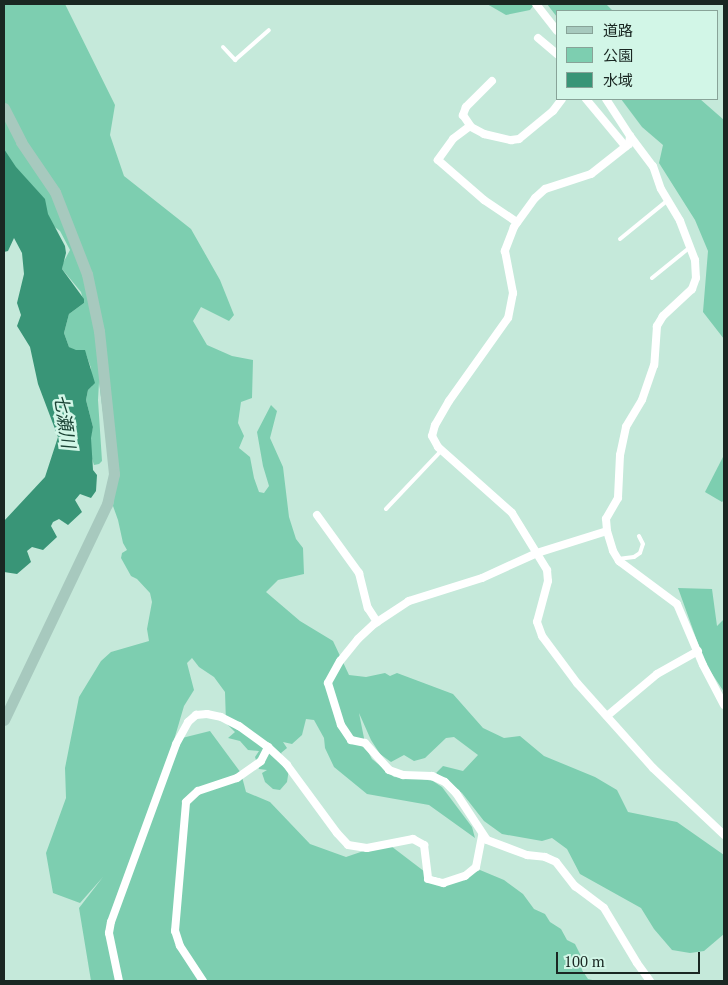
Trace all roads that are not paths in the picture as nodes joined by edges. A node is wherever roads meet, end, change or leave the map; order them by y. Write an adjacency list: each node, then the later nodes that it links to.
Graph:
1 (536, 4): 3 (street)
2 (269, 30): 5 (lane)
3 (556, 30)
4 (538, 38): 6 (street)
5 (223, 46)
6 (556, 53)
7 (492, 81): 12 (street)
8 (561, 100): 12 (street)
9 (587, 100): 14 (street)
10 (607, 100): 13 (street)
11 (4, 108): 31 (street)
12 (470, 126): 16 (street)
13 (630, 136): 14 (street); 15 (street)
14 (626, 147): 16 (street)
15 (668, 200): 17 (lane); 18 (street)
16 (517, 222): 20 (street)
17 (620, 239)
18 (691, 247): 19 (lane); 23 (street)
19 (652, 278)
20 (442, 451): 21 (lane); 25 (street)
21 (386, 509)
22 (317, 515): 27 (street)
23 (607, 532): 25 (street); 26 (street)
24 (639, 536): 26 (lane)
25 (537, 553): 27 (street); 30 (street)
26 (617, 559): 28 (street)
27 (377, 622): 33 (street)
28 (698, 651): 29 (street); 30 (street)
29 (724, 705)
30 (607, 716): 34 (street)
31 (4, 720)
32 (268, 747): 33 (street); 35 (street); 36 (street)
33 (482, 835): 37 (street)
34 (724, 835)
35 (119, 981)
36 (203, 981)
37 (650, 981)

